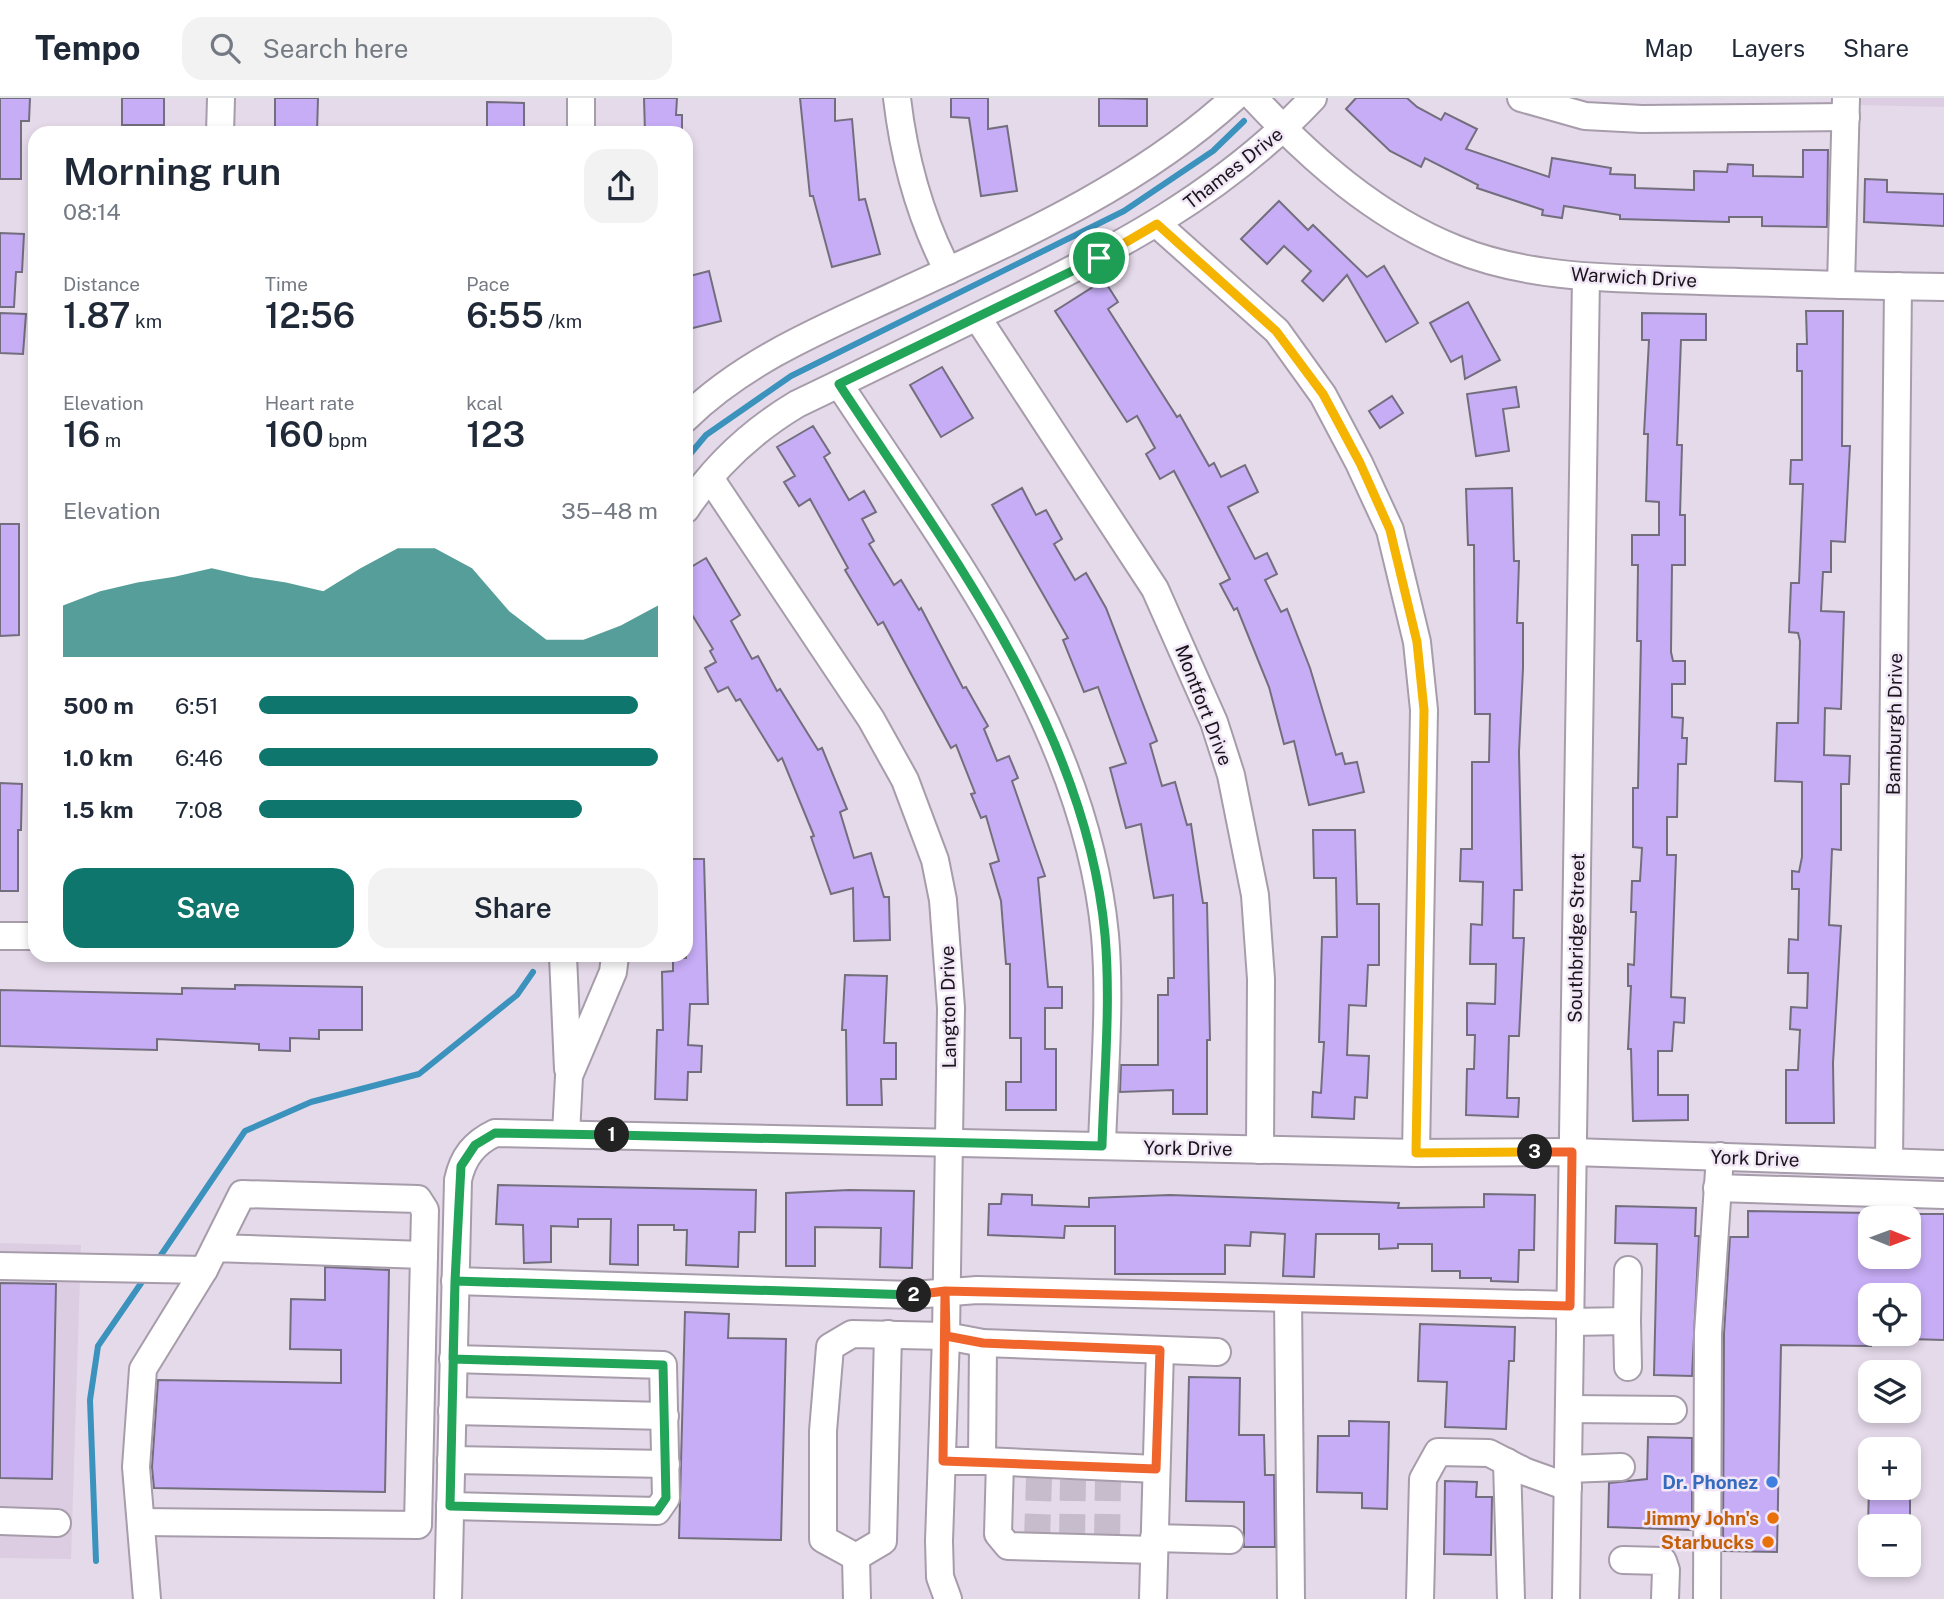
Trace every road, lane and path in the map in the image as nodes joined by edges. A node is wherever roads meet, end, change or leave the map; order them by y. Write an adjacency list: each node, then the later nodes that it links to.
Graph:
1 (221, 98): 9 (street)
2 (581, 98): 10 (street)
3 (897, 98): 13 (street)
4 (1254, 98): 11 (street, Warwich Drive)
5 (1313, 98): 11 (street, Thames Drive)
6 (1521, 98): 8 (street)
7 (1225, 101): 13 (street)
8 (1846, 107): 15 (street)
9 (220, 126)
10 (581, 126)
11 (1284, 130): 12 (street, Thames Drive); 14 (street, Warwich Drive)
12 (1157, 224): 18 (street, Thames Drive); 33 (street)
13 (948, 271): 20 (street)
14 (1586, 277): 15 (street, Warwich Drive); 32 (street, Southbridge Street)
15 (1841, 285): 16 (street, Warwich Drive)
16 (1898, 286): 17 (street, Warwich Drive); 35 (street, Bamburgh Drive)
17 (1944, 287)
18 (977, 317): 19 (street, Thames Drive); 31 (street, Montfort Drive)
19 (839, 384): 21 (street, Thames Drive); 30 (street)
20 (693, 412)
21 (710, 478): 22 (street, Thames Drive); 29 (street, Langton Drive)
22 (693, 500)
23 (0, 936): 24 (street)
24 (28, 936)
25 (563, 962): 27 (street)
26 (614, 962): 27 (street)
27 (569, 1076): 28 (street)
28 (566, 1134): 29 (street, York Drive); 43 (street, York Drive)
29 (948, 1143): 30 (street, York Drive); 44 (street, Langton Drive)
30 (1102, 1146): 31 (street, York Drive)
31 (1260, 1150): 33 (street, York Drive)
32 (1572, 1152): 33 (street, York Drive); 34 (street, York Drive); 46 (street, Southbridge Street)
33 (1416, 1153)
34 (1720, 1156): 35 (street, York Drive); 37 (street)
35 (1889, 1163): 36 (street, York Drive)
36 (1944, 1164)
37 (1717, 1188): 38 (street); 85 (street)
38 (1944, 1195)
39 (424, 1255): 40 (street); 40 (street); 69 (street)
40 (210, 1259): 41 (street); 69 (street)
41 (0, 1266)
42 (1628, 1270): 47 (street)
43 (455, 1281): 44 (street); 53 (street)
44 (945, 1291): 45 (street); 49 (street, Langton Drive)
45 (1288, 1298): 46 (street); 80 (street)
46 (1570, 1314): 47 (street); 55 (street, Southbridge Street)
47 (1627, 1321): 54 (street)
48 (888, 1334): 49 (street); 73 (street); 73 (street)
49 (946, 1336): 50 (street); 60 (street, Langton Drive)
50 (983, 1343): 51 (street); 61 (street)
51 (1160, 1350): 52 (street); 65 (street)
52 (1217, 1352)
53 (453, 1359): 57 (street); 58 (street)
54 (1628, 1367)
55 (1569, 1409): 56 (street); 66 (street, Southbridge Street)
56 (1673, 1410)
57 (452, 1411): 58 (street); 59 (street)
58 (665, 1416): 63 (street)
59 (451, 1460): 63 (street); 67 (street)
60 (943, 1461): 61 (street); 78 (street, Langton Drive)
61 (991, 1462): 65 (street); 72 (street)
62 (1507, 1462): 66 (street); 81 (street); 82 (street)
63 (666, 1464): 67 (street)
64 (1621, 1467): 66 (street)
65 (1156, 1469): 72 (street)
66 (1568, 1478): 83 (street, Southbridge Street)
67 (450, 1506): 76 (street)
68 (0, 1521): 70 (street)
69 (141, 1522): 75 (street)
70 (57, 1523)
71 (1230, 1540): 72 (street)
72 (1154, 1544): 79 (street)
73 (856, 1557): 77 (street)
74 (1623, 1560): 84 (street)
75 (147, 1599)
76 (448, 1599)
77 (857, 1599)
78 (947, 1599)
79 (1153, 1599)
80 (1291, 1599)
81 (1420, 1599)
82 (1511, 1599)
83 (1566, 1599)
84 (1665, 1599)
85 (1707, 1599)

